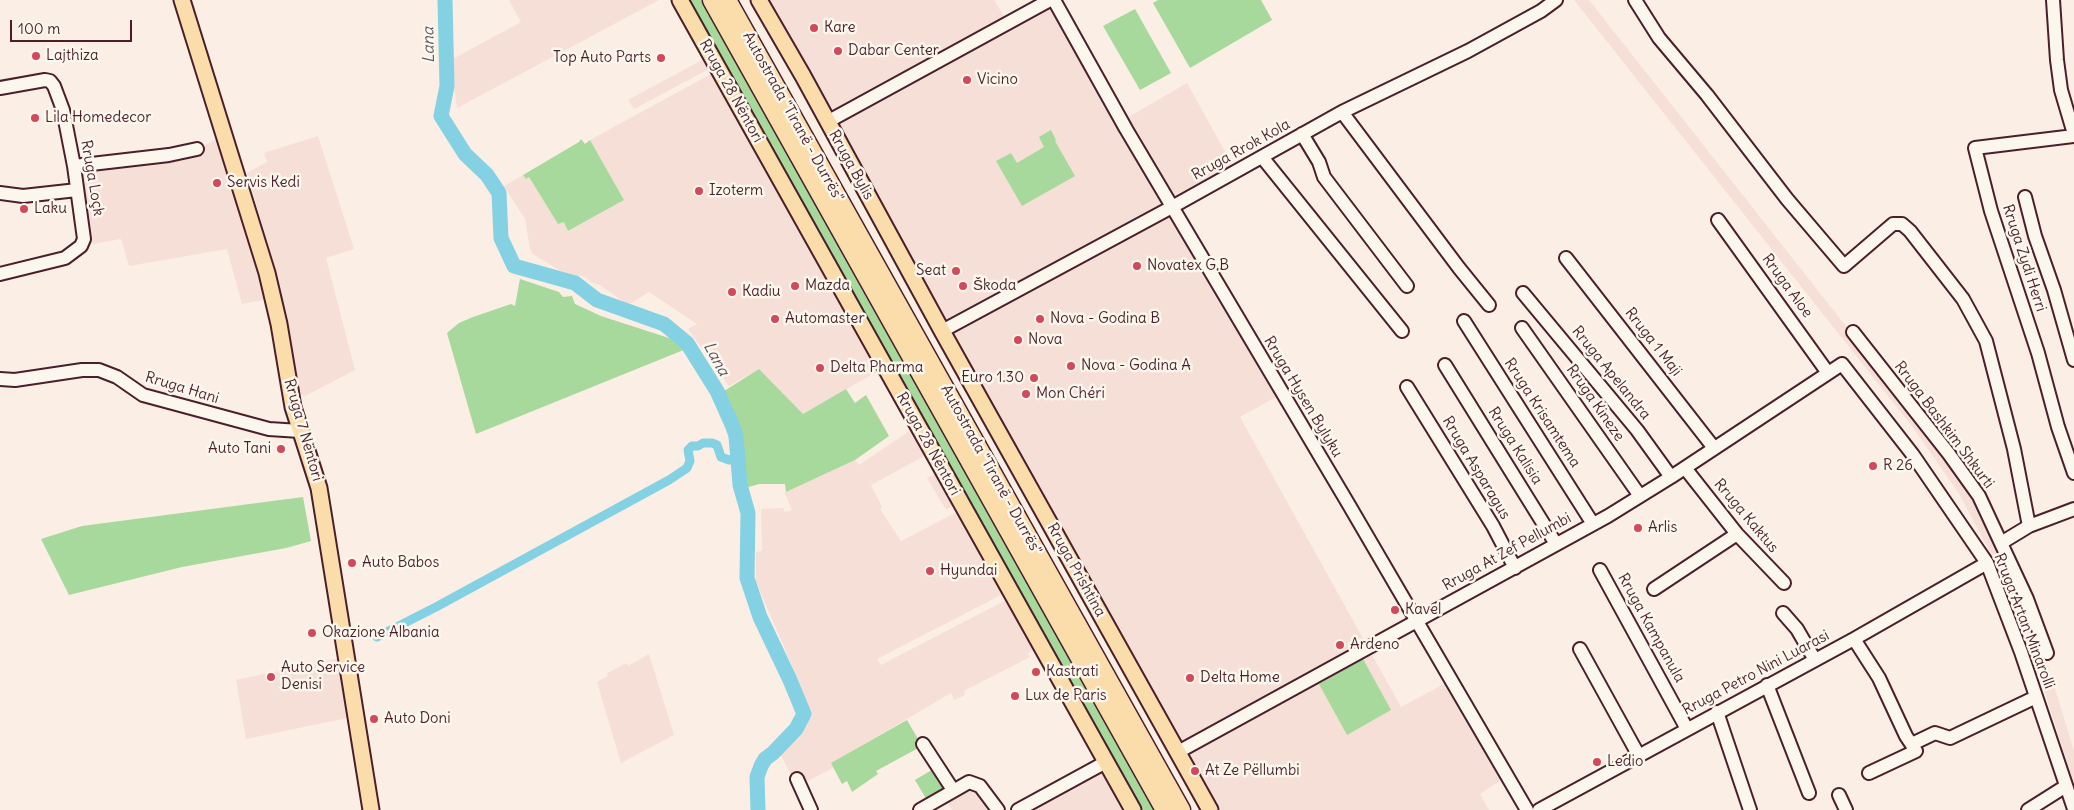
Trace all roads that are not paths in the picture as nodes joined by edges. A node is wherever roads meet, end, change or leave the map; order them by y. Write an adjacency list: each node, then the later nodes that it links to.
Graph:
1 (182, 0): 39 (main road, Rruga 7 Nëntori)
2 (680, 0): 70 (main road, Rruga 28 Nëntori)
3 (712, 0): 83 (highway, Autostrada "Tiranë - Durrës")
4 (727, 0): 84 (highway, Autostrada "Tiranë - Durrës")
5 (759, 0): 12 (main road, Rruga Bylis)
6 (1052, 0): 12 (street); 21 (street, Rruga Hysen Bylyku)
7 (1556, 0): 11 (street, Rruga Rrok Kola)
8 (1635, 0): 47 (street)
9 (2053, 0): 14 (street)
10 (0, 88): 17 (street, Rruga Loçk)
11 (1342, 112): 13 (street, Rruga Rrok Kola); 27 (street)
12 (827, 122): 30 (main road, Rruga Bylis)
13 (1302, 134): 16 (street, Rruga Rrok Kola); 25 (street)
14 (2074, 135): 42 (street, Rruga Zydi Herri)
15 (197, 149): 17 (street)
16 (1262, 157): 21 (street, Rruga Rrok Kola); 31 (street)
17 (74, 166): 18 (street, Rruga Loçk)
18 (77, 190): 19 (street); 24 (street, Rruga Loçk)
19 (0, 192)
20 (2025, 197): 33 (street)
21 (1172, 207): 30 (street, Rruga Rrok Kola); 57 (street, Rruga Hysen Bylyku)
22 (1718, 220): 36 (street, Rruga Aloe)
23 (1566, 258): 40 (street, Rruga 1 Maji)
24 (0, 274)
25 (1407, 286)
26 (1523, 292): 43 (street, Rruga Apelandra)
27 (1489, 304)
28 (1464, 321): 46 (street, Rruga Krisamtema)
29 (1522, 328): 44 (street, Rruga Kineze)
30 (942, 330): 68 (main road, Rruga Prishtina)
31 (1402, 332)
32 (1853, 332): 49 (street, Rruga Bashkim Shkurti)
33 (2074, 360)
34 (1842, 364): 36 (street, Rruga At Zef Pellumbi); 51 (street, Rruga Artan Minarolli)
35 (1445, 365): 50 (street, Rruga Kalisia)
36 (1828, 373): 40 (street, Rruga At Zef Pellumbi)
37 (0, 379): 39 (street, Rruga Hani)
38 (1407, 387): 52 (street, Rruga Asparagus)
39 (303, 438): 77 (main road, Rruga 7 Nëntori)
40 (1714, 448): 41 (street, Rruga At Zef Pellumbi)
41 (1685, 468): 43 (street, Rruga At Zef Pellumbi); 48 (street, Rruga Kaktus)
42 (2074, 473)
43 (1671, 477): 44 (street, Rruga At Zef Pellumbi)
44 (1640, 496): 46 (street, Rruga At Zef Pellumbi)
45 (2074, 509): 47 (street)
46 (1593, 524): 50 (street, Rruga At Zef Pellumbi)
47 (2029, 526): 49 (street)
48 (1738, 534): 54 (street, Rruga Kaktus); 55 (street)
49 (2001, 543): 60 (street, Rruga Bashkim Shkurti)
50 (1556, 544): 52 (street, Rruga At Zef Pellumbi)
51 (1987, 563): 58 (street, Rruga Petro Nini Luarasi); 63 (street, Rruga Artan Minarolli)
52 (1515, 568): 57 (street, Rruga At Zef Pellumbi)
53 (1600, 570): 65 (street, Rruga Kampanula)
54 (1784, 583)
55 (1654, 589)
56 (1783, 613): 61 (street)
57 (1417, 621): 68 (street, Rruga At Zef Pellumbi); 86 (street, Rruga Hysen Bylyku)
58 (1854, 639): 61 (street, Rruga Petro Nini Luarasi); 67 (street)
59 (1580, 649): 69 (street)
60 (2046, 653)
61 (1815, 660): 62 (street, Rruga Petro Nini Luarasi)
62 (1768, 685): 64 (street, Rruga Petro Nini Luarasi); 75 (street)
63 (2036, 697): 67 (street); 73 (street, Rruga Artan Minarolli)
64 (1717, 712): 65 (street, Rruga Petro Nini Luarasi); 88 (street)
65 (1687, 729): 69 (street, Rruga Petro Nini Luarasi)
66 (924, 744): 74 (street)
67 (1912, 744): 71 (street)
68 (1178, 752): 85 (main road, Rruga Prishtina)
69 (1639, 756): 87 (street, Rruga Petro Nini Luarasi)
70 (1106, 762): 81 (street); 82 (main road, Rruga 28 Nëntori)
71 (1870, 773)
72 (796, 779): 78 (street)
73 (2066, 786): 90 (street); 91 (street, Rruga Artan Minarolli)
74 (953, 790): 79 (street); 80 (street)
75 (1809, 793)
76 (1839, 795): 89 (street)
77 (372, 810)
78 (811, 810)
79 (920, 810)
80 (998, 810)
81 (1018, 810)
82 (1133, 810)
83 (1165, 810)
84 (1181, 810)
85 (1210, 810)
86 (1526, 810)
87 (1539, 810)
88 (1750, 810)
89 (1846, 810)
90 (2028, 810)
91 (2074, 810)

